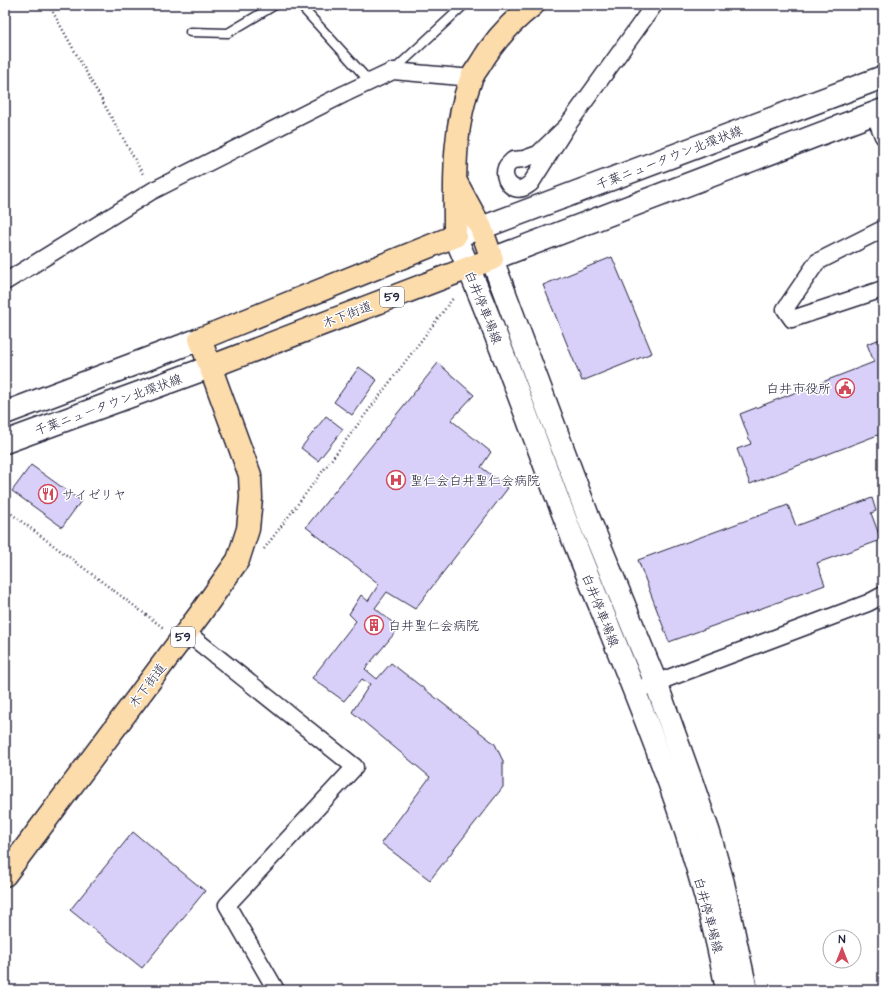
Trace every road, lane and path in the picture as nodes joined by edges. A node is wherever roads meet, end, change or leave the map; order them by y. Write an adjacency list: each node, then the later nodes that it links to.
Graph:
1 (49, 5): 16 (path)
2 (275, 5): 7 (lane)
3 (300, 5): 11 (lane)
4 (464, 5): 8 (lane)
5 (533, 5): 10 (main road)
6 (654, 5): 13 (street)
7 (190, 32)
8 (394, 70): 10 (street); 11 (street)
9 (883, 77): 17 (main road, 千葉ニュータウン北環状線)
10 (472, 78): 15 (main road)
11 (370, 82): 16 (street)
12 (878, 112): 14 (street); 20 (main road)
13 (567, 126)
14 (883, 136)
15 (455, 180): 17 (main road); 19 (main road)
16 (152, 191): 22 (street)
17 (480, 228): 19 (main road, 千葉ニュータウン北環状線); 20 (main road)
18 (883, 229): 23 (street)
19 (455, 236): 21 (main road, 白井停車場線); 25 (main road, 59)
20 (492, 259): 21 (main road, 木下街道 / 59); 33 (main road, 白井停車場線)
21 (469, 267): 26 (main road, 木下街道 / 59); 34 (main road, 白井停車場線)
22 (5, 282)
23 (883, 289)
24 (454, 297): 30 (path)
25 (200, 339): 26 (main road, 木下街道 / 59); 27 (main road)
26 (210, 367): 28 (main road, 千葉ニュータウン北環状線); 32 (main road, 木下街道 / 59)
27 (5, 413)
28 (5, 442)
29 (5, 509): 32 (path)
30 (260, 554)
31 (883, 595): 33 (street)
32 (183, 636): 35 (main road, 木下街道 / 59); 36 (street)
33 (656, 683): 34 (street); 38 (main road, 白井停車場線)
34 (634, 691): 37 (main road, 白井停車場線)
35 (5, 875)
36 (276, 990)
37 (727, 990)
38 (746, 990)

